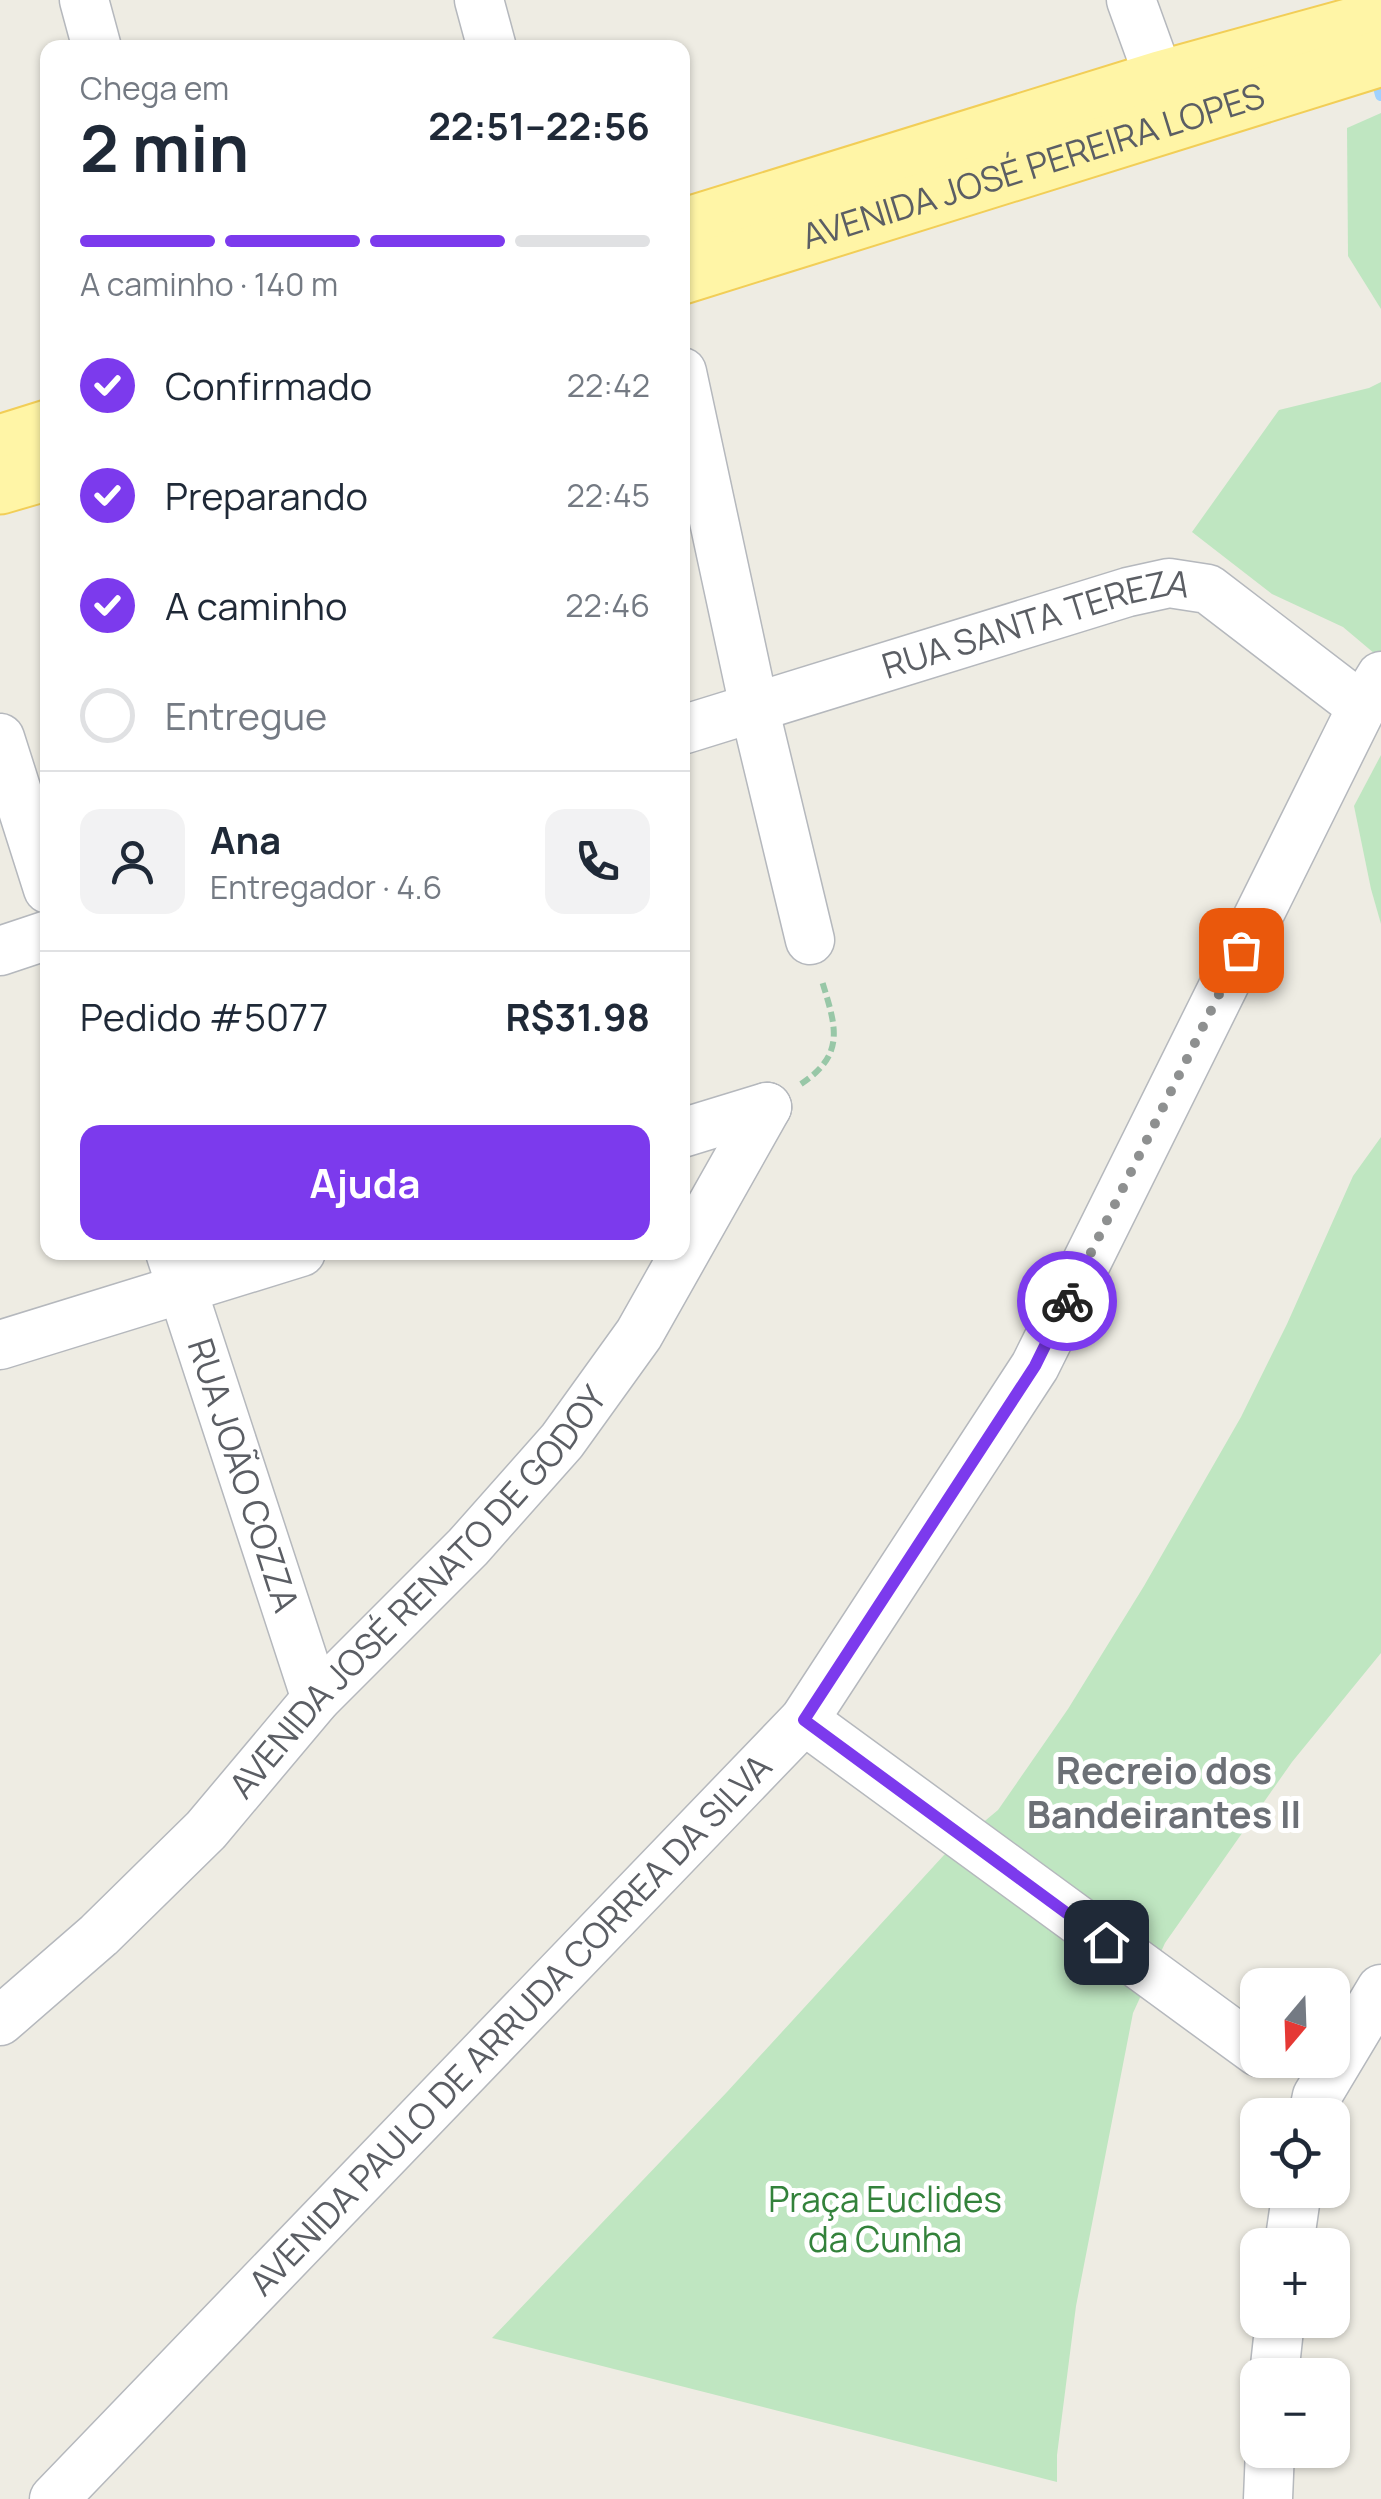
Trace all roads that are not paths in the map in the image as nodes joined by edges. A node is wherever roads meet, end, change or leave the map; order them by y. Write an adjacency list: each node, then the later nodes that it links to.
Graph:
1 (84, 0): 4 (street)
2 (479, 0): 5 (street)
3 (1131, 0): 7 (street)
4 (96, 40)
5 (490, 40)
6 (1366, 43): 7 (main road, AVENIDA JOSÉ PEREIRA LOPES)
7 (1168, 102): 8 (main road, AVENIDA JOSÉ PEREIRA LOPES); 9 (main road, AVENIDA JOSÉ PEREIRA LOPES)
8 (690, 224)
9 (690, 273)
10 (690, 409): 16 (street)
11 (40, 431): 12 (main road)
12 (0, 444)
13 (40, 474): 14 (main road)
14 (0, 486)
15 (1371, 692): 16 (street, RUA SANTA TEREZA); 30 (street, AVENIDA PAULO DE ARRUDA CORREA DA SILVA)
16 (754, 707): 17 (street, RUA SANTA TEREZA); 21 (street)
17 (690, 727)
18 (0, 738): 19 (street)
19 (40, 865)
20 (40, 938): 22 (street)
21 (810, 940)
22 (0, 951)
23 (690, 1131): 24 (street, AVENIDA JOSÉ RENATO DE GODOY)
24 (690, 1243)
25 (248, 1260): 27 (street)
26 (680, 1260): 29 (street, AVENIDA JOSÉ RENATO DE GODOY)
27 (176, 1271): 28 (street); 29 (street, RUA JOÃO COZZA)
28 (0, 1345)
29 (316, 1699): 32 (street, AVENIDA JOSÉ RENATO DE GODOY)
30 (804, 1720): 33 (street); 38 (street, AVENIDA PAULO DE ARRUDA CORREA DA SILVA)
31 (1381, 1990): 36 (street)
32 (0, 2021)
33 (1240, 2039)
34 (1286, 2078): 35 (street)
35 (1307, 2098)
36 (1320, 2098)
37 (1269, 2468): 39 (street)
38 (54, 2499)
39 (1268, 2499)

